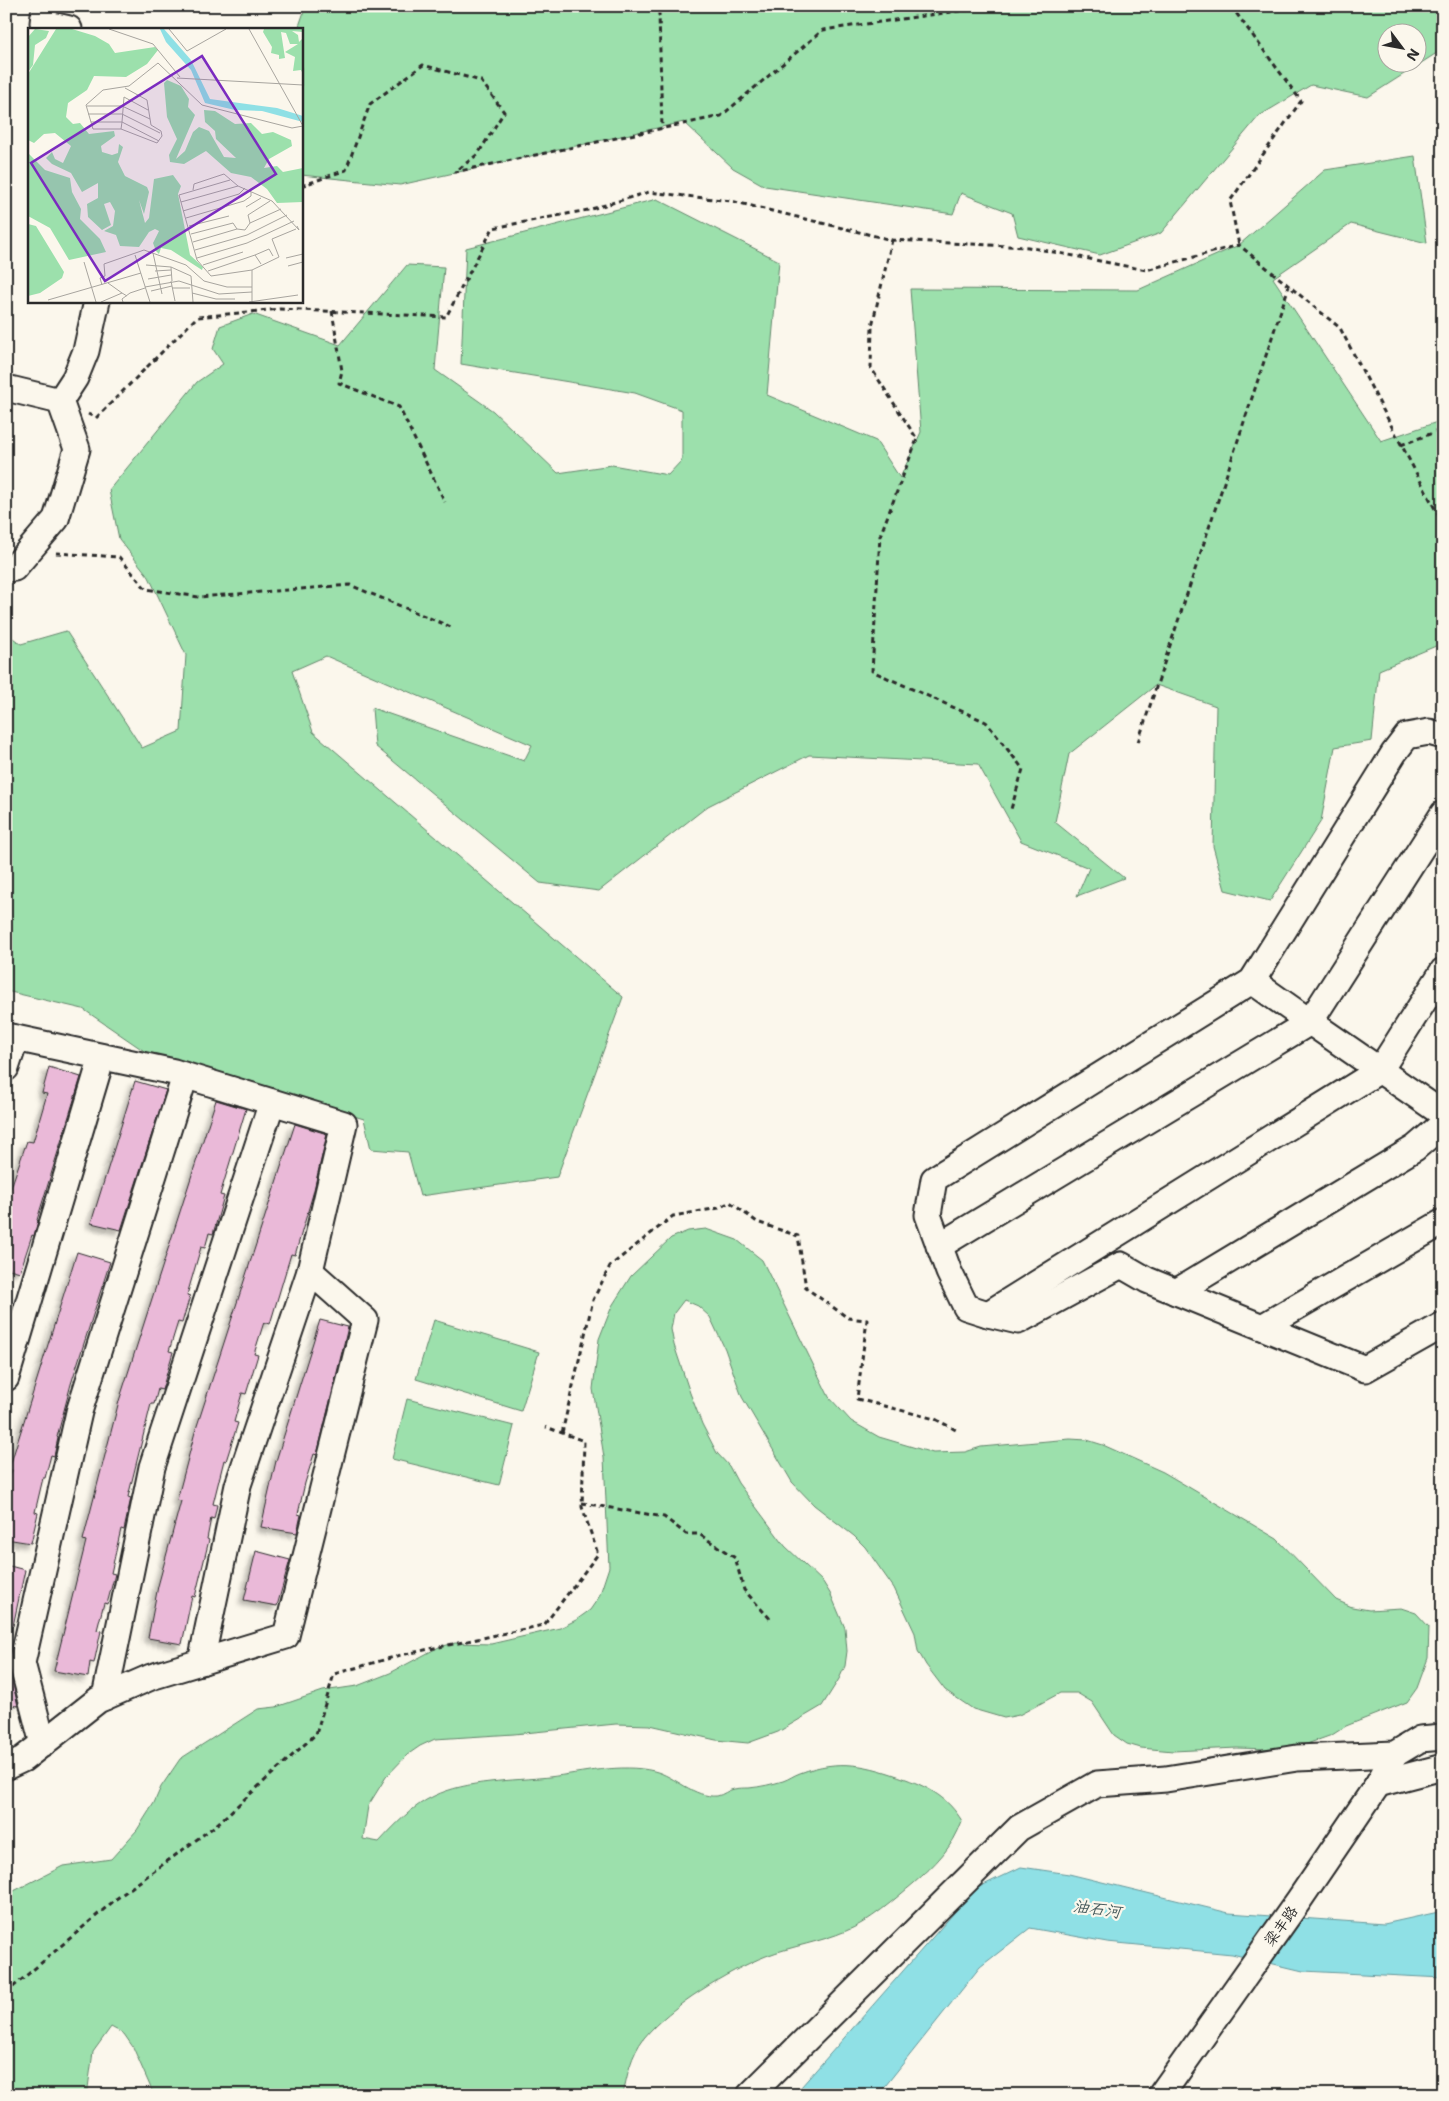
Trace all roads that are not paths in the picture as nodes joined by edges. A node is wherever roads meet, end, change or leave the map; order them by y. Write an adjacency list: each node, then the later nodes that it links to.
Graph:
1 (45, 6): 2 (street)
2 (65, 28)
3 (97, 302): 5 (street)
4 (6, 388): 5 (street)
5 (60, 401): 6 (street)
6 (6, 569)
7 (1443, 736): 10 (street)
8 (1443, 814): 11 (street)
9 (1443, 971): 15 (street)
10 (1252, 981): 11 (street); 21 (street)
11 (1310, 1022): 15 (street); 21 (street)
12 (11, 1037): 13 (street); 14 (street)
13 (102, 1057): 16 (street); 27 (street)
14 (6, 1068)
15 (1380, 1070): 18 (street); 24 (street)
16 (185, 1076): 17 (street); 31 (street)
17 (272, 1102): 22 (street); 29 (street)
18 (1443, 1114)
19 (1443, 1124): 23 (street)
20 (1443, 1222): 26 (street)
21 (939, 1246): 24 (street)
22 (310, 1271): 28 (street); 28 (street)
23 (1176, 1292): 24 (street); 26 (street)
24 (988, 1314)
25 (1443, 1325): 26 (street)
26 (1262, 1327)
27 (6, 1378)
28 (201, 1662): 29 (street)
29 (105, 1697): 31 (street)
30 (1443, 1737): 32 (street)
31 (43, 1744): 33 (street)
32 (1395, 1754): 35 (street, 梁丰路); 36 (street)
33 (6, 1767)
34 (1443, 1767): 35 (street)
35 (1378, 1784): 37 (street, 梁丰路)
36 (750, 2095)
37 (1161, 2095)

